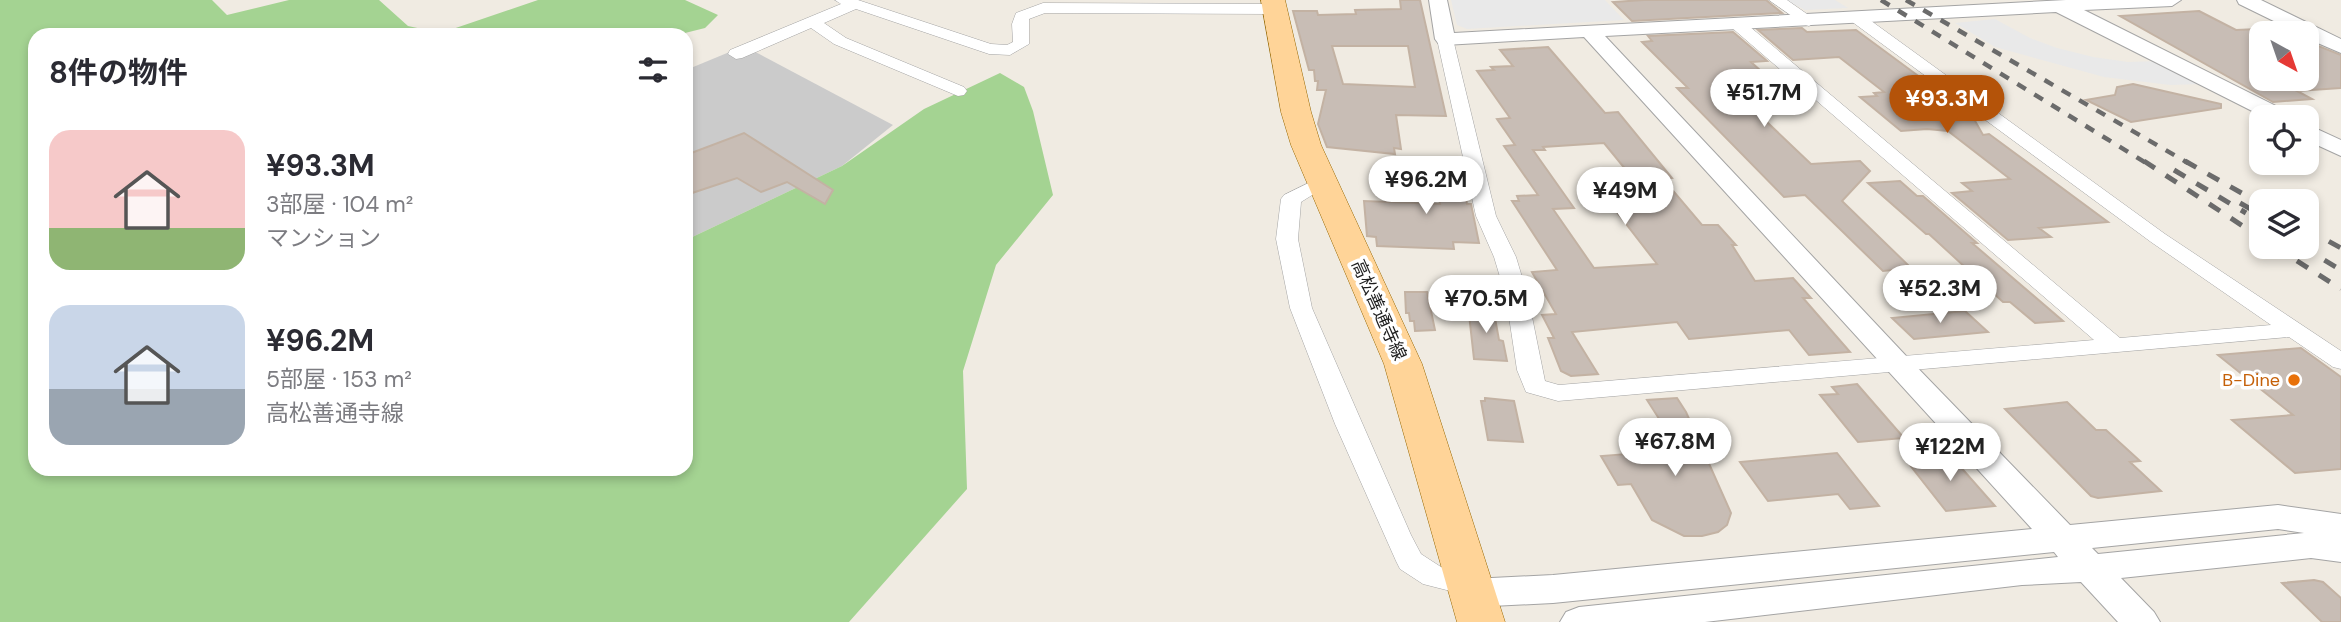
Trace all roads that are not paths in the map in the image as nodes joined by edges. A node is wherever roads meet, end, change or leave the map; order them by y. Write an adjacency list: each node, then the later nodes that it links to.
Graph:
1 (1438, 0): 15 (street)
2 (1777, 0): 11 (street)
3 (2172, 0): 6 (street)
4 (2246, 0): 16 (street)
5 (849, 2): 7 (street); 12 (street)
6 (2047, 3): 10 (street); 19 (street)
7 (1038, 4): 8 (street)
8 (1136, 4): 9 (street)
9 (1274, 4): 22 (main road, 高松善通寺線)
10 (1857, 18): 11 (street); 23 (street)
11 (1809, 21): 13 (street)
12 (813, 22): 17 (street); 18 (street)
13 (1737, 24): 14 (street); 24 (street)
14 (1590, 32): 15 (street); 26 (street)
15 (1445, 39): 26 (street)
16 (2341, 47)
17 (736, 54)
18 (958, 91)
19 (2257, 105)
20 (2319, 138): 21 (street)
21 (2341, 149)
22 (1322, 182): 31 (main road, 高松善通寺線); 31 (street)
23 (2291, 330): 24 (street); 25 (street)
24 (2114, 345): 26 (street)
25 (2341, 362)
26 (1898, 365): 28 (street)
27 (2341, 526): 28 (street)
28 (2062, 537): 30 (street); 31 (street)
29 (2341, 549): 30 (street)
30 (2091, 568): 32 (street); 33 (street)
31 (1474, 600)
32 (1579, 622)
33 (2141, 622)

